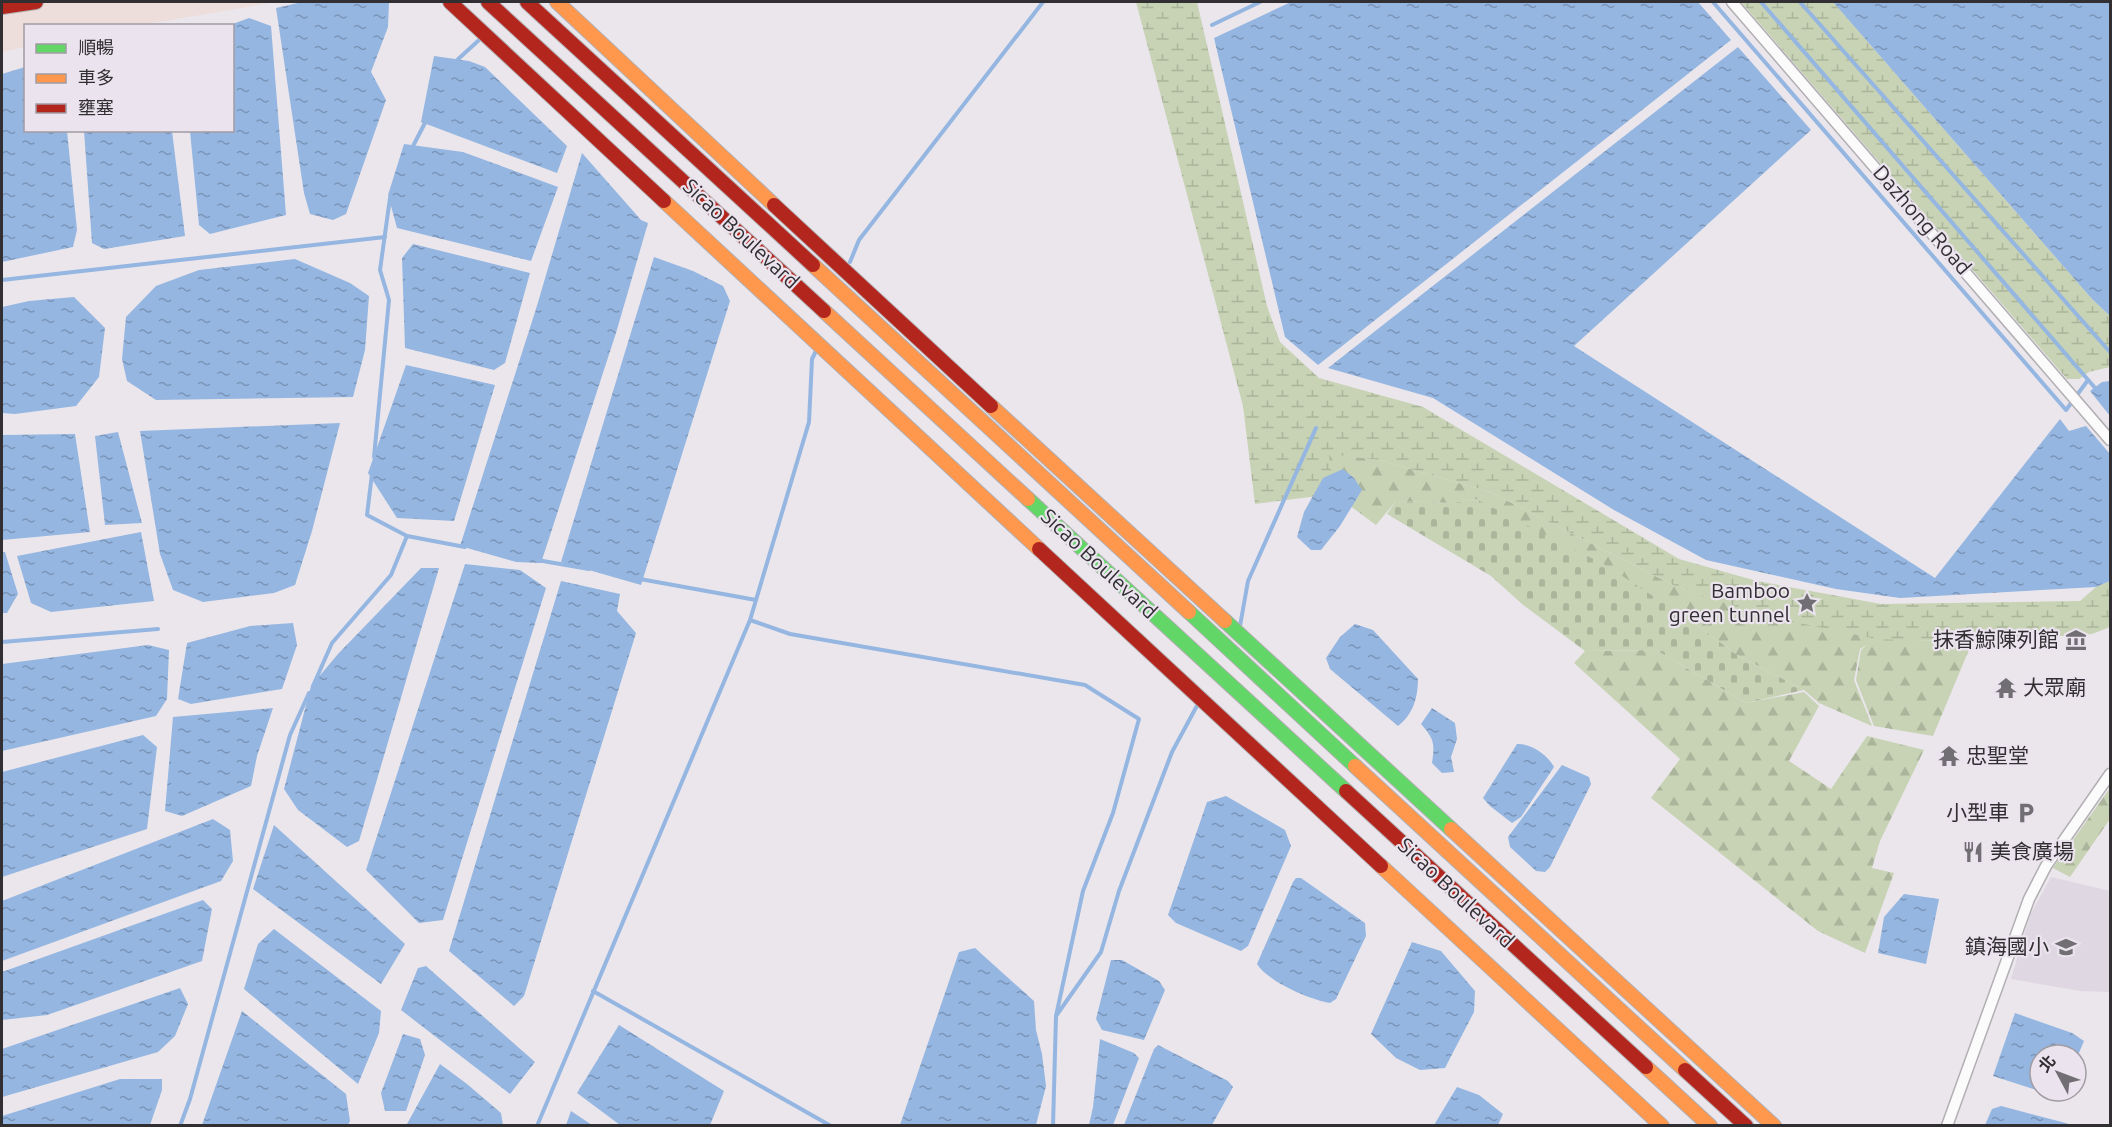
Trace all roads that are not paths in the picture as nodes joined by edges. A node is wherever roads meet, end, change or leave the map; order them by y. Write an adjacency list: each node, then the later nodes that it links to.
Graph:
1 (36, 2): 7 (street)
2 (450, 2): 10 (street, Sicao Boulevard)
3 (488, 2): 11 (street, Sicao Boulevard)
4 (527, 2): 12 (street, Sicao Boulevard)
5 (558, 2): 13 (street, Sicao Boulevard)
6 (1732, 2): 8 (street, Dazhong Road)
7 (2, 7)
8 (2110, 440)
9 (2110, 774): 14 (street)
10 (1662, 1125)
11 (1710, 1125)
12 (1746, 1125)
13 (1774, 1125)
14 (1947, 1125)

